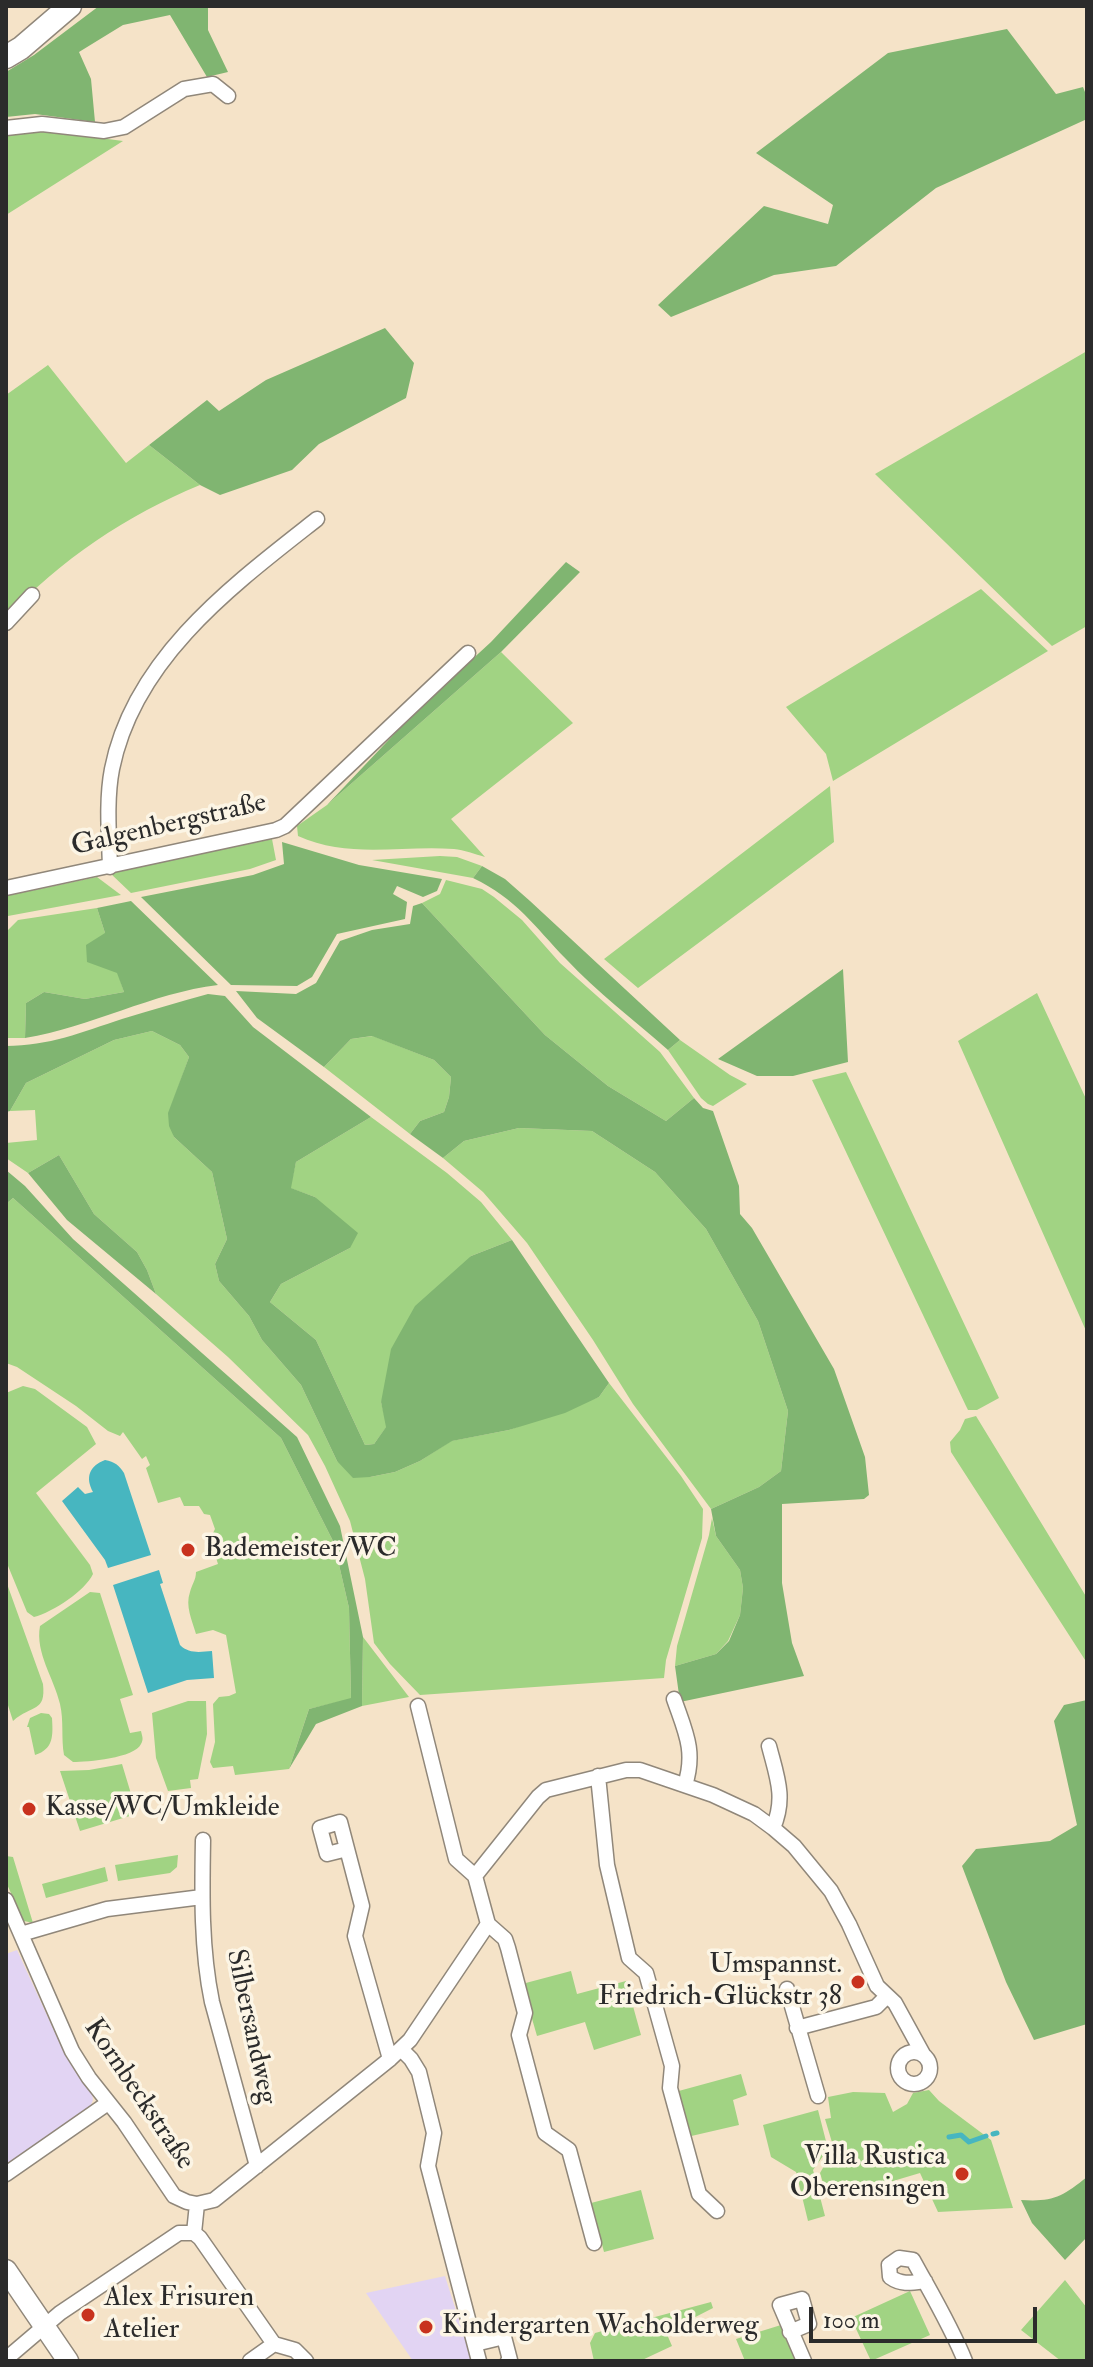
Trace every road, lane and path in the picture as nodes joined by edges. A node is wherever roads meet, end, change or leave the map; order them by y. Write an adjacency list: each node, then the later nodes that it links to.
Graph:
1 (68, 6): 2 (main road); 3 (main road)
2 (6, 39)
3 (6, 57)
4 (228, 96): 5 (street)
5 (6, 128)
6 (317, 519): 10 (street)
7 (32, 595): 8 (street)
8 (6, 623)
9 (468, 653): 10 (street, Galgenbergstraße)
10 (110, 867): 11 (street, Galgenbergstraße)
11 (6, 888)
12 (674, 1699): 16 (street)
13 (418, 1706): 20 (street)
14 (769, 1746): 17 (street)
15 (598, 1776): 16 (street); 20 (street); 35 (street)
16 (685, 1785): 17 (street)
17 (773, 1828): 26 (street)
18 (203, 1840): 21 (street, Silbersandweg)
19 (347, 1849): 28 (street)
20 (475, 1876): 23 (street)
21 (202, 1897): 24 (street); 32 (street, Silbersandweg)
22 (6, 1900): 24 (street, Kornbeckstraße)
23 (488, 1924): 28 (street); 37 (street)
24 (21, 1934): 31 (street, Kornbeckstraße)
25 (787, 1989): 27 (street)
26 (887, 1996): 27 (street); 29 (street)
27 (797, 2028): 30 (street)
28 (396, 2054): 32 (street); 43 (street)
29 (923, 2054)
30 (818, 2096)
31 (108, 2103): 33 (street); 34 (street, Kornbeckstraße)
32 (257, 2166): 34 (street)
33 (6, 2174)
34 (197, 2204): 36 (street, Kornbeckstraße)
35 (717, 2211)
36 (194, 2233): 40 (street); 42 (street)
37 (594, 2243)
38 (6, 2270): 40 (main road)
39 (925, 2281): 51 (street)
40 (44, 2326): 44 (street); 45 (main road)
41 (790, 2332): 50 (street)
42 (274, 2344): 46 (street); 47 (street)
43 (475, 2344): 48 (street); 49 (street)
44 (6, 2359)
45 (68, 2361)
46 (250, 2361)
47 (306, 2361)
48 (479, 2361)
49 (508, 2361)
50 (804, 2361)
51 (965, 2361)

